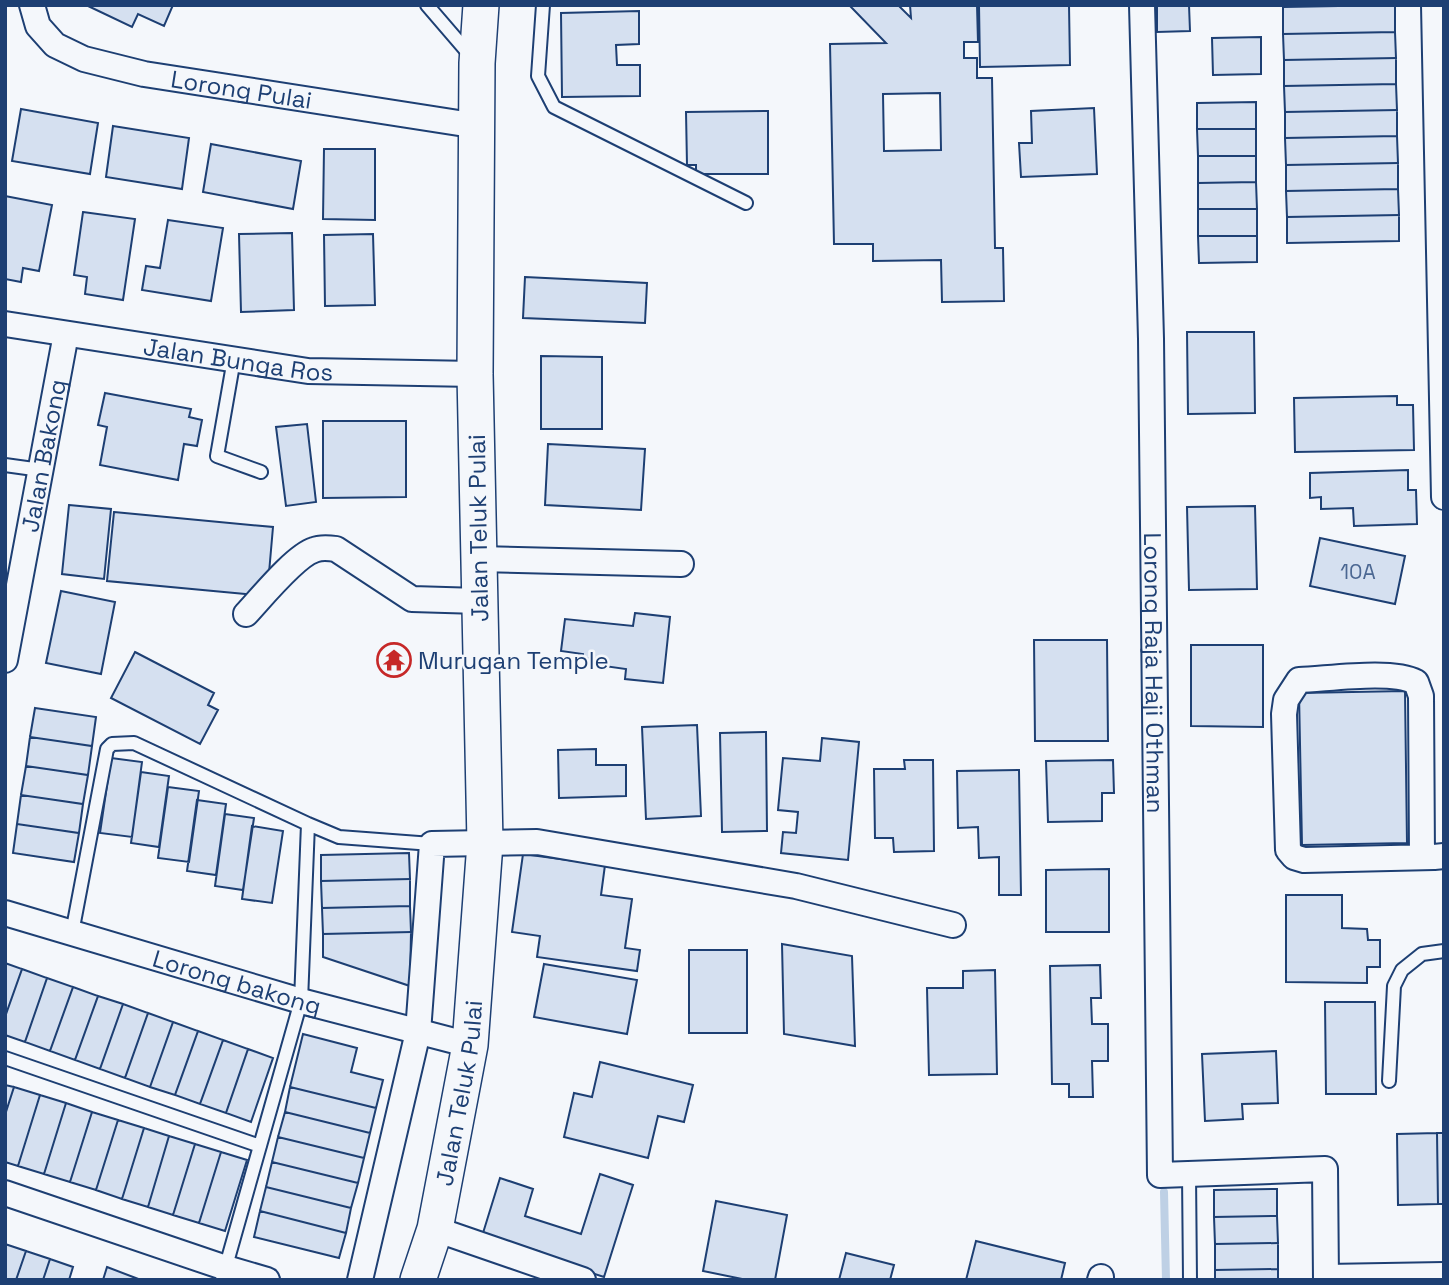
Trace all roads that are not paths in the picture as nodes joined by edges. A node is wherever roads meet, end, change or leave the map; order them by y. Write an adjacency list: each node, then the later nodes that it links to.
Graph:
1 (32, 5): 9 (street, Lorong Pulai)
2 (427, 5): 7 (lane)
3 (543, 5): 10 (lane)
4 (1142, 5): 39 (street, Lorong Raja Haji Othman)
5 (1434, 5): 8 (street)
6 (479, 11): 7 (main road, Jalan Teluk Pulai)
7 (477, 63): 9 (main road, Jalan Teluk Pulai)
8 (1440, 125): 18 (street)
9 (478, 126): 14 (main road, Jalan Teluk Pulai)
10 (746, 203)
11 (5, 324): 12 (street, Jalan Bunga Ros)
12 (66, 334): 13 (street, Jalan Bunga Ros); 16 (street, Jalan Bakong)
13 (234, 359): 14 (street, Jalan Bunga Ros); 17 (lane)
14 (475, 374): 19 (main road, Jalan Teluk Pulai)
15 (5, 464): 16 (lane)
16 (41, 470): 21 (street, Jalan Bakong)
17 (261, 472)
18 (1444, 497)
19 (480, 559): 20 (street); 22 (main road, Jalan Teluk Pulai)
20 (681, 564)
21 (13, 578): 24 (street, Jalan Bakong)
22 (479, 601): 23 (street); 26 (main road, Jalan Teluk Pulai)
23 (246, 614)
24 (5, 660)
25 (308, 824): 27 (lane); 31 (lane); 33 (lane)
26 (485, 843): 27 (street); 30 (street); 35 (main road, Jalan Teluk Pulai)
27 (432, 844): 34 (street)
28 (1433, 857): 28 (street)
29 (5, 913): 31 (street, Lorong bakong)
30 (953, 925)
31 (72, 933): 33 (street, Lorong bakong)
32 (1444, 951): 37 (lane)
33 (301, 1002): 34 (street, Lorong bakong); 38 (lane)
34 (418, 1032): 35 (street, Lorong bakong); 46 (street)
35 (471, 1045): 41 (main road, Jalan Teluk Pulai)
36 (5, 1058): 38 (lane)
37 (1389, 1081)
38 (260, 1146): 42 (lane)
39 (1189, 1174): 44 (street, Lorong Raja Haji Othman); 49 (lane)
40 (5, 1193): 42 (street)
41 (435, 1229): 47 (main road, Jalan Teluk Pulai); 48 (street)
42 (224, 1274): 45 (street)
43 (1444, 1275): 44 (street)
44 (1326, 1278)
45 (268, 1280)
46 (360, 1280)
47 (418, 1280)
48 (583, 1280)
49 (1190, 1280)

